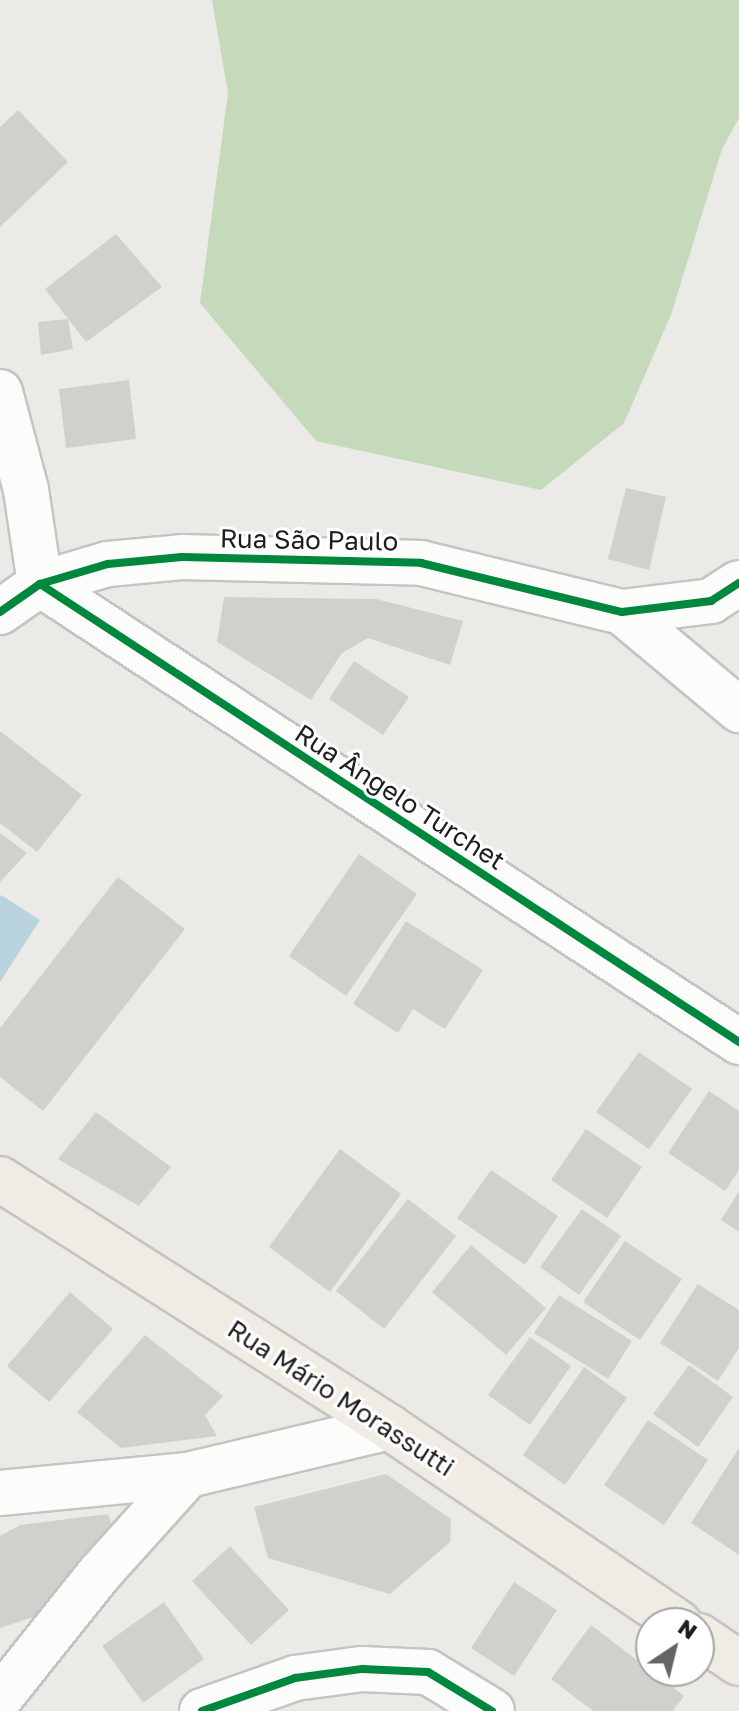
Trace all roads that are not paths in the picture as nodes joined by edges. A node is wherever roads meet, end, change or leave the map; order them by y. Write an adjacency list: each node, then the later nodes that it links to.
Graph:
1 (0, 392): 3 (street)
2 (739, 583): 5 (street)
3 (40, 584): 4 (street, Rua São Paulo); 5 (street, Rua São Paulo); 7 (street, Rua Ângelo Turchet)
4 (0, 612)
5 (622, 612): 6 (street)
6 (739, 710)
7 (739, 1042)
8 (0, 1179): 9 (main road, Rua Mário Morassutti)
9 (389, 1427): 10 (street); 12 (main road, Rua Mário Morassutti)
10 (188, 1475): 11 (street); 15 (street)
11 (0, 1493)
12 (655, 1607)
13 (715, 1647): 14 (main road)
14 (739, 1663)
15 (0, 1698)
16 (202, 1711): 17 (street)
17 (492, 1711)

